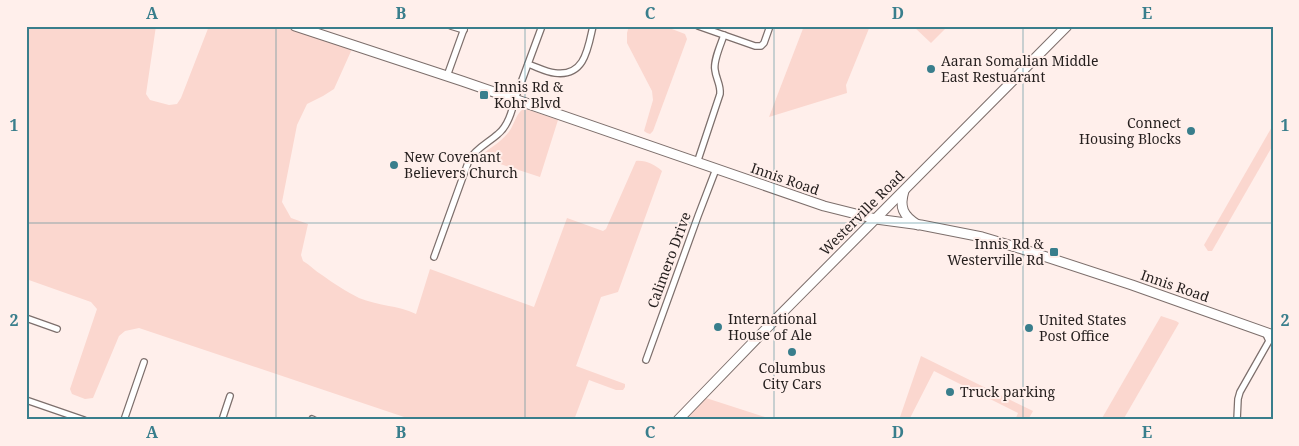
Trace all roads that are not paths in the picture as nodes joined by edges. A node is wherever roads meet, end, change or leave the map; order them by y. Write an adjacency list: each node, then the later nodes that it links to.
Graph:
1 (295, 26): 11 (main road, Innis Road)
2 (451, 26): 8 (street)
3 (542, 26): 10 (street)
4 (593, 26): 10 (street)
5 (698, 26): 9 (street)
6 (770, 26): 9 (street)
7 (1067, 26): 15 (main road, Westerville Road)
8 (464, 28): 11 (street)
9 (724, 35): 13 (street)
10 (528, 64): 12 (street)
11 (448, 76): 12 (main road, Innis Road)
12 (515, 99): 13 (main road, Innis Road); 18 (street)
13 (697, 163): 14 (main road, Innis Road)
14 (716, 169): 16 (main road, Innis Road); 22 (street, Calimero Drive)
15 (904, 190): 16 (main road, Westerville Road); 17 (main road)
16 (876, 219): 17 (main road, Innis Road); 29 (main road, Westerville Road)
17 (918, 225): 21 (main road, Innis Road)
18 (434, 257)
19 (26, 318): 20 (street)
20 (57, 329)
21 (1269, 333): 30 (street)
22 (646, 360)
23 (144, 362): 27 (street)
24 (230, 396): 28 (street)
25 (26, 400): 26 (street)
26 (84, 420)
27 (124, 420)
28 (222, 420)
29 (678, 420)
30 (1237, 420)

